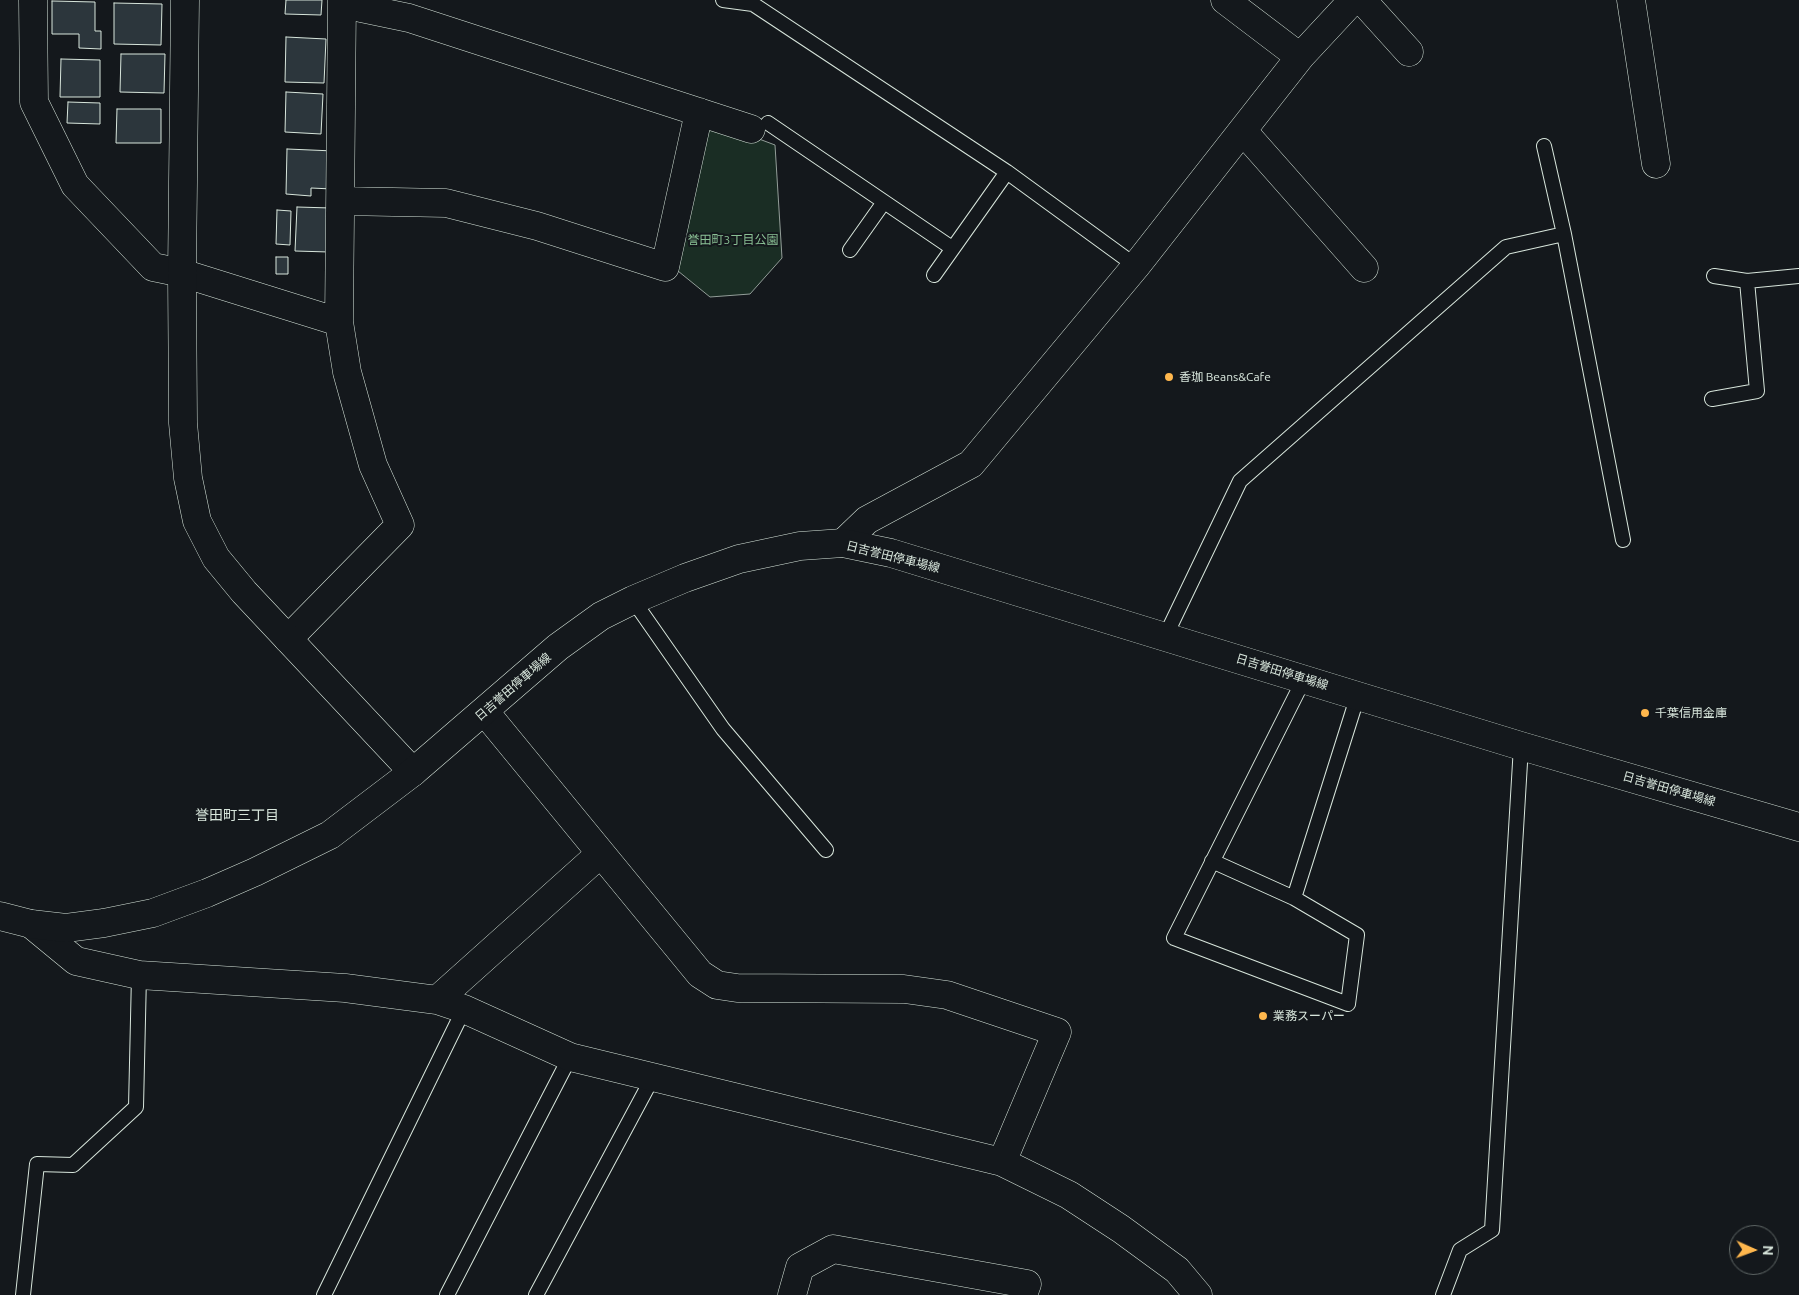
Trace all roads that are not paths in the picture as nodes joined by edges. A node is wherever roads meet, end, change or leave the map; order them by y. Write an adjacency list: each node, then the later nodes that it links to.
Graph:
1 (32, 0): 27 (street)
2 (185, 0): 27 (street)
3 (430, 0): 11 (street)
4 (723, 0): 9 (lane)
5 (1225, 0): 13 (street)
6 (1353, 0): 13 (street)
7 (1362, 0): 12 (street)
8 (1631, 0): 18 (street)
9 (738, 1): 19 (lane)
10 (342, 2): 11 (street); 20 (street)
11 (409, 18): 14 (street)
12 (1409, 52)
13 (1300, 57): 16 (street)
14 (699, 112): 15 (street); 20 (street)
15 (760, 126): 21 (lane)
16 (1243, 131): 25 (street); 26 (street)
17 (1544, 146): 22 (lane)
18 (1656, 164)
19 (1007, 172): 23 (lane); 25 (lane)
20 (341, 201): 32 (street)
21 (884, 202): 23 (lane); 24 (lane)
22 (1564, 234): 34 (lane); 37 (lane)
23 (952, 248): 28 (lane)
24 (850, 250)
25 (1136, 266): 35 (street)
26 (1364, 268)
27 (182, 273): 32 (street); 38 (street)
28 (934, 275)
29 (1714, 276): 31 (lane)
30 (1799, 276): 31 (lane)
31 (1747, 282): 33 (lane)
32 (339, 322): 38 (street)
33 (1712, 399)
34 (1623, 540)
35 (844, 543): 36 (street, 日吉誉田停車場線); 37 (street, 日吉誉田停車場線)
36 (633, 600): 41 (street, 日吉誉田停車場線); 45 (lane)
37 (1165, 637): 39 (street, 日吉誉田停車場線)
38 (288, 639): 43 (street)
39 (1304, 679): 40 (street, 日吉誉田停車場線); 47 (lane)
40 (1358, 695): 42 (street, 日吉誉田停車場線); 48 (lane)
41 (485, 712): 43 (street, 日吉誉田停車場線); 46 (street)
42 (1521, 746): 44 (street, 日吉誉田停車場線); 64 (lane)
43 (413, 772): 50 (street, 日吉誉田停車場線)
44 (1799, 827)
45 (826, 850)
46 (600, 854): 52 (street); 56 (street)
47 (1212, 860): 48 (lane); 48 (lane)
48 (1294, 898)
49 (0, 916): 50 (street, 日吉誉田停車場線)
50 (31, 924): 51 (street)
51 (139, 975): 52 (street); 57 (lane)
52 (437, 1000): 53 (street)
53 (464, 1009): 54 (street); 58 (lane)
54 (570, 1057): 55 (street); 59 (lane)
55 (653, 1077): 56 (street); 60 (lane)
56 (1002, 1162): 63 (street)
57 (23, 1295)
58 (324, 1295)
59 (447, 1295)
60 (536, 1295)
61 (792, 1295): 62 (street)
62 (1023, 1295)
63 (1198, 1295)
64 (1443, 1295)

